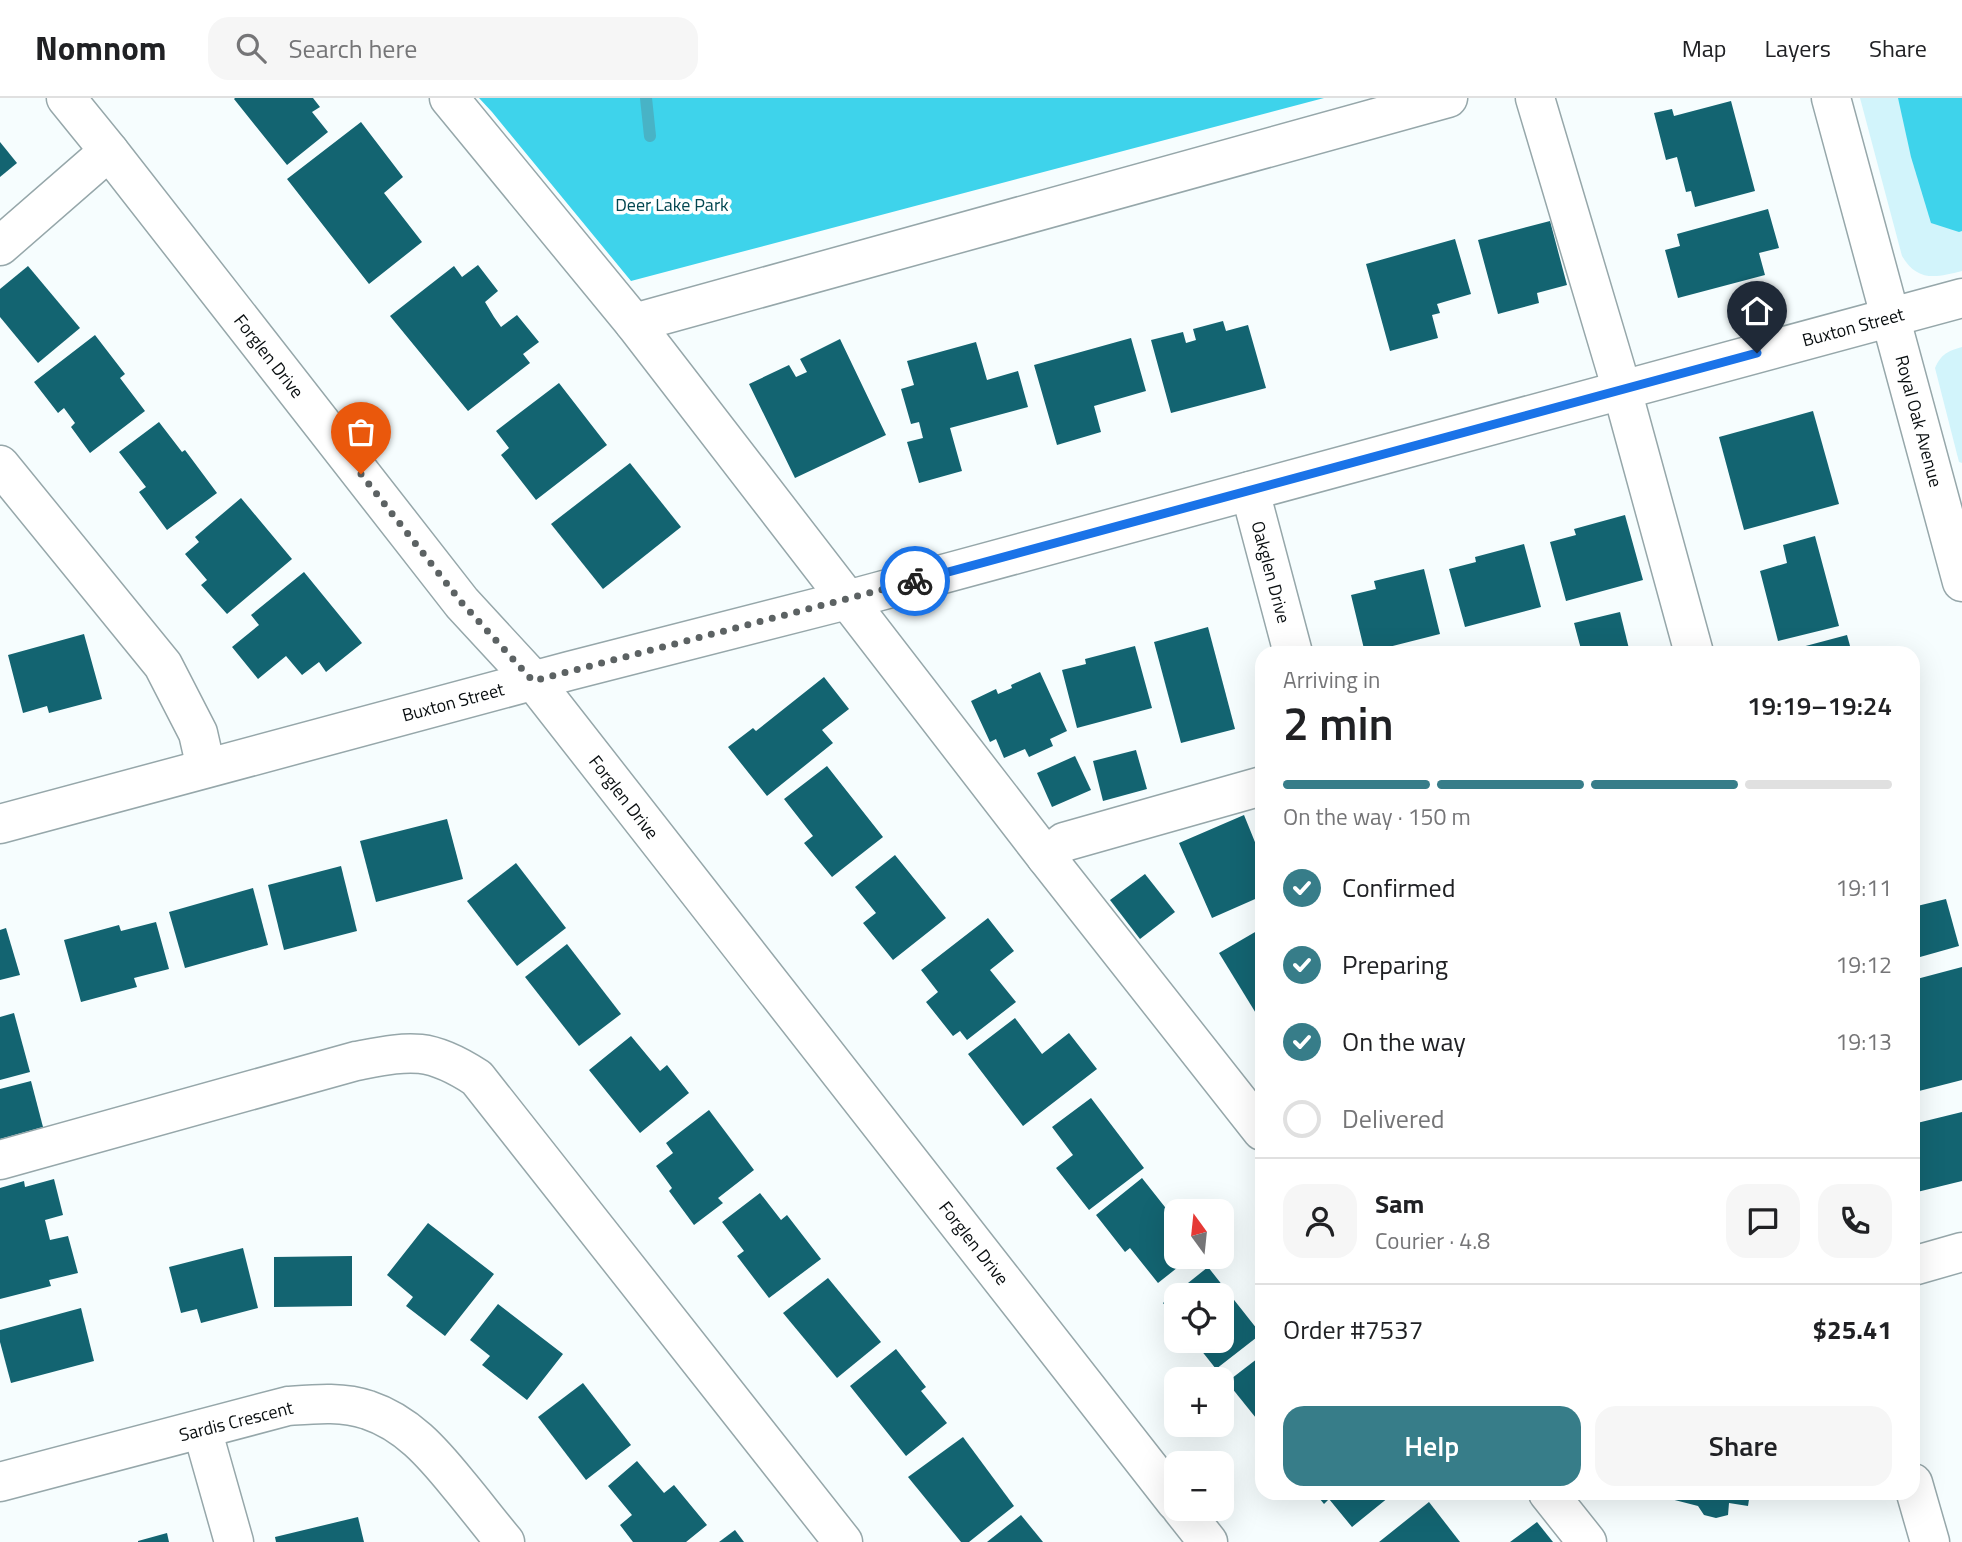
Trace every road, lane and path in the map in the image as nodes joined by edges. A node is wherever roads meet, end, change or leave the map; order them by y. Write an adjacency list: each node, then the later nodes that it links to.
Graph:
1 (66, 98): 6 (street, Forglen Drive)
2 (449, 98): 10 (street)
3 (1448, 98): 10 (street)
4 (1535, 98): 11 (street)
5 (1831, 98): 9 (street, Royal Oak Avenue)
6 (109, 151): 7 (street); 18 (street, Forglen Drive)
7 (0, 246)
8 (1962, 298): 9 (street, Buxton Street)
9 (1892, 317): 11 (street, Buxton Street); 14 (street, Royal Oak Avenue)
10 (634, 323): 15 (street)
11 (1622, 390): 13 (street, Buxton Street); 17 (street)
12 (0, 465): 19 (street)
13 (1250, 491): 15 (street, Buxton Street); 16 (street, Oakglen Drive)
14 (1962, 582)
15 (847, 600): 18 (street, Buxton Street); 22 (street)
16 (1291, 646)
17 (1692, 646)
18 (533, 681): 19 (street, Buxton Street); 29 (street, Forglen Drive)
19 (206, 768): 21 (street, Buxton Street)
20 (1255, 788): 22 (street)
21 (0, 824)
22 (1046, 858): 23 (street)
23 (1255, 1122)
24 (0, 1160): 35 (street)
25 (1962, 1252): 26 (street)
26 (1920, 1264)
27 (202, 1429): 28 (street, Sardis Crescent); 33 (street); 34 (street, Sardis Crescent)
28 (0, 1482)
29 (1164, 1487)
30 (1554, 1500): 37 (street)
31 (1918, 1500): 38 (street)
32 (1191, 1521): 36 (street)
33 (234, 1542)
34 (505, 1542)
35 (843, 1542)
36 (1208, 1542)
37 (1587, 1542)
38 (1930, 1542)

